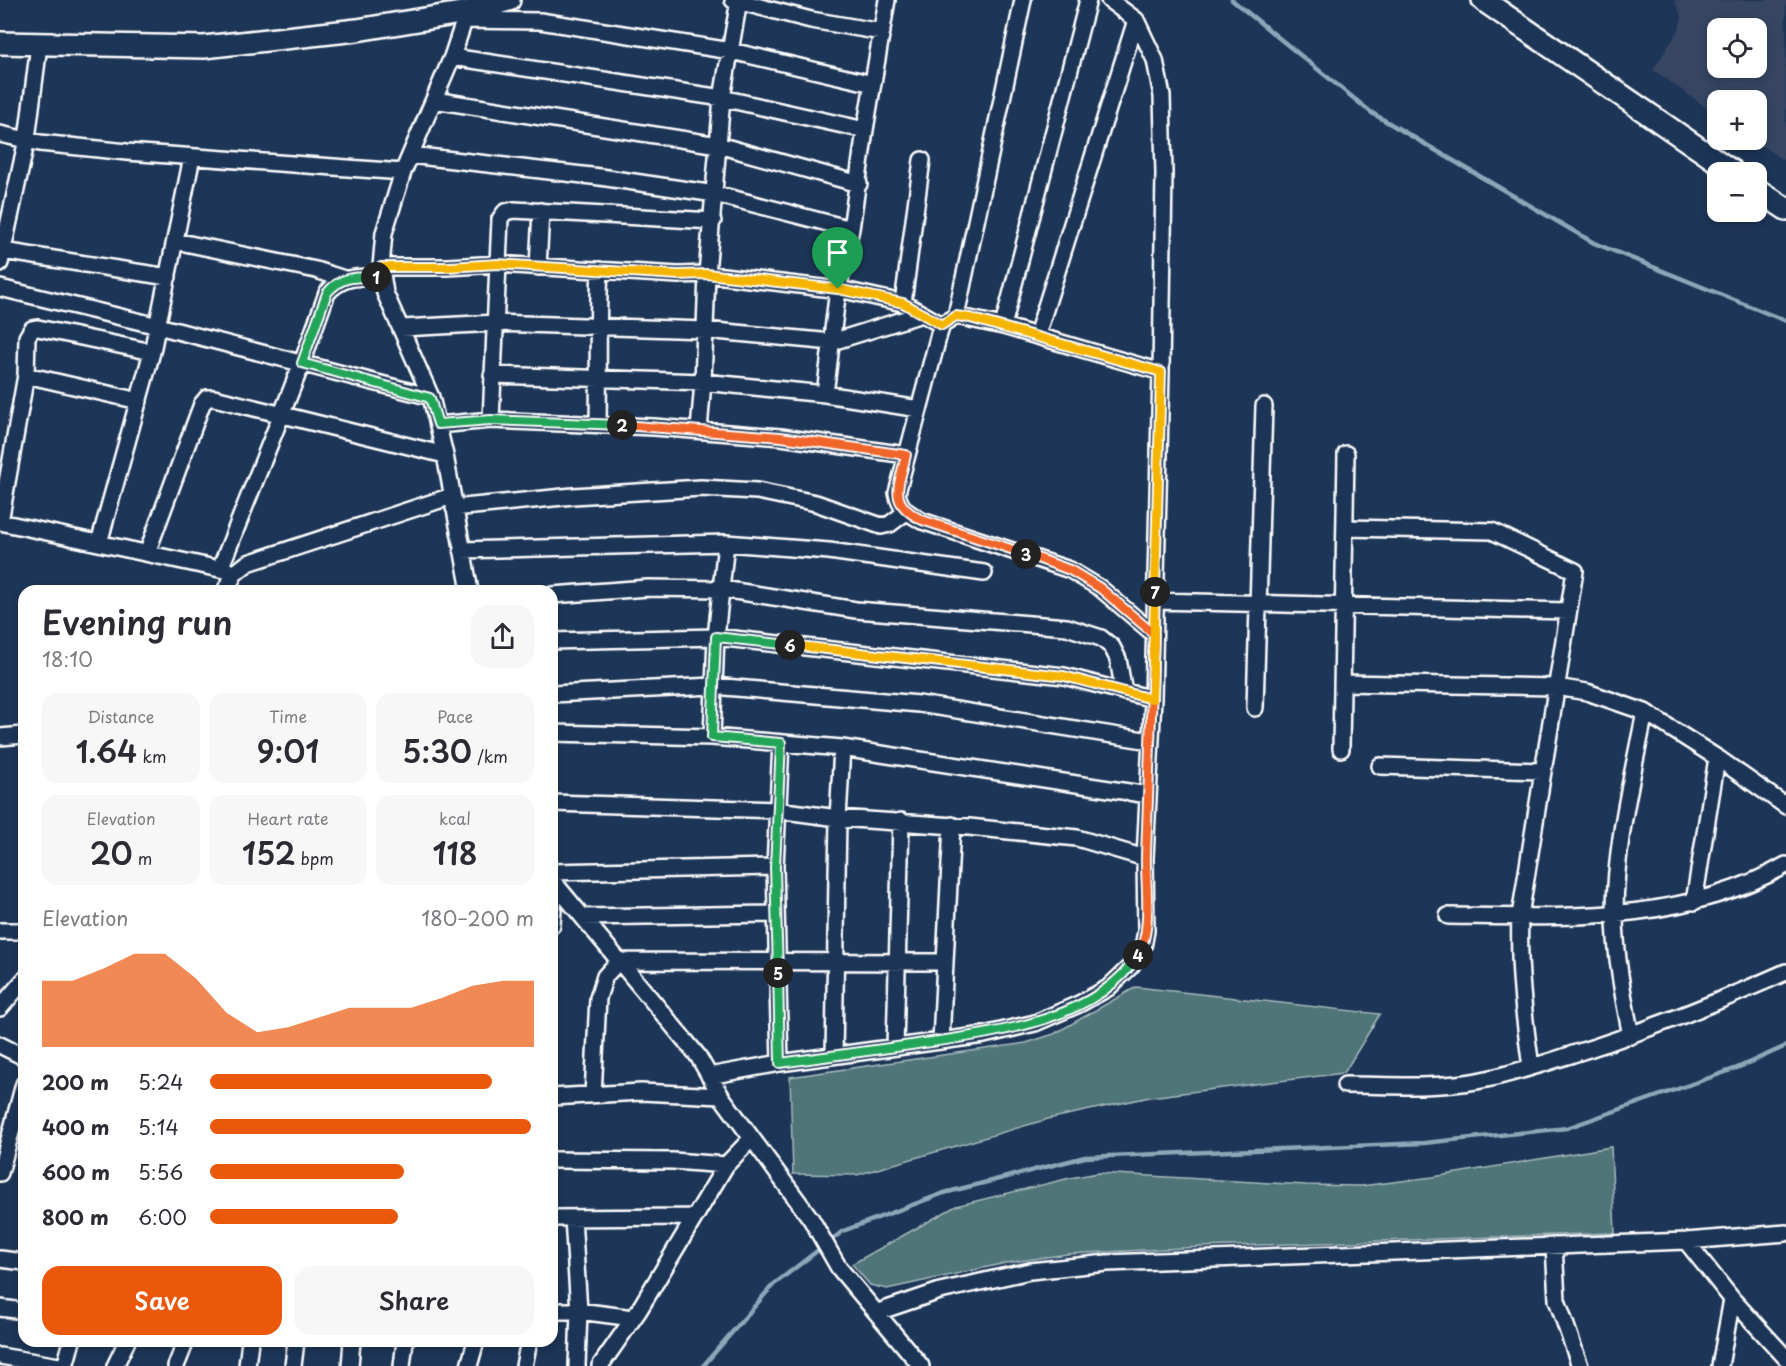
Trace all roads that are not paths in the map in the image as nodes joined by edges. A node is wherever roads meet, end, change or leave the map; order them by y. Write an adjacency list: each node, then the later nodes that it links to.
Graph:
1 (508, 0): 8 (street)
2 (737, 0): 10 (street); 13 (street)
3 (887, 0): 10 (street)
4 (1023, 0): 47 (street)
5 (1089, 0): 51 (street)
6 (1109, 0): 9 (street)
7 (1483, 0): 25 (street)
8 (466, 16): 12 (street); 13 (street); 14 (street)
9 (1136, 20): 55 (street); 59 (street)
10 (882, 32): 15 (street)
11 (0, 43): 12 (street)
12 (39, 45): 20 (street)
13 (731, 51): 15 (street); 16 (street)
14 (452, 57): 16 (street); 17 (street)
15 (873, 84): 18 (street)
16 (722, 98): 18 (street); 21 (street)
17 (434, 100): 21 (street); 22 (street)
18 (865, 130): 27 (street)
19 (0, 135): 20 (street)
20 (27, 139): 23 (street); 35 (street)
21 (718, 146): 27 (street); 28 (street)
22 (410, 155): 26 (street); 28 (street)
23 (192, 157): 26 (street); 34 (street)
24 (922, 160): 45 (street)
25 (1718, 162)
26 (403, 172): 39 (street)
27 (859, 184): 33 (street)
28 (715, 194): 32 (street); 33 (street)
29 (1767, 194): 30 (street)
30 (1784, 203)
31 (541, 212): 32 (street); 36 (street); 37 (street)
32 (713, 221): 40 (street)
33 (851, 229): 44 (street)
34 (175, 241): 41 (street); 42 (street)
35 (1, 257): 41 (street)
36 (498, 264): 37 (street); 39 (street); 48 (street)
37 (538, 267): 38 (street)
38 (600, 270): 40 (street); 52 (street)
39 (382, 272): 42 (street); 53 (street)
40 (707, 274): 44 (street); 54 (street)
41 (168, 277): 50 (street)
42 (344, 279): 58 (street)
43 (0, 288): 50 (street)
44 (838, 289): 45 (street); 56 (street)
45 (903, 303): 46 (street)
46 (922, 314): 49 (street); 56 (street)
47 (956, 316): 49 (street); 51 (street)
48 (496, 322): 52 (street); 53 (street); 61 (street)
49 (942, 325): 68 (street)
50 (158, 326): 57 (street); 58 (street)
51 (1003, 326): 55 (street)
52 (597, 327): 54 (street); 62 (street)
53 (402, 328): 65 (street)
54 (705, 330): 56 (street); 63 (street)
55 (1037, 335): 59 (street)
56 (832, 342): 64 (street)
57 (152, 352): 60 (street); 66 (street)
58 (302, 363): 65 (street); 69 (street)
59 (1161, 372): 92 (street)
60 (26, 375): 66 (street); 79 (street)
61 (492, 375): 62 (street); 70 (street)
62 (599, 378): 63 (street); 71 (street)
63 (703, 382): 64 (street); 73 (street)
64 (825, 394): 68 (street)
65 (430, 398): 72 (street)
66 (139, 401): 81 (street)
67 (1264, 406): 93 (street)
68 (919, 408): 76 (street)
69 (280, 415): 75 (street); 84 (street); 85 (street)
70 (491, 420): 71 (street); 72 (street)
71 (598, 423): 73 (street)
72 (438, 424): 75 (street)
73 (699, 430): 76 (street)
74 (1346, 454): 80 (street)
75 (445, 455): 77 (street)
76 (906, 455): 78 (street)
77 (453, 502): 78 (street); 83 (street); 86 (street)
78 (906, 512): 96 (street)
79 (0, 522): 81 (street)
80 (1344, 528): 94 (street); 95 (street)
81 (99, 543): 84 (street)
82 (726, 543): 83 (street); 87 (street); 90 (street)
83 (462, 550): 89 (street)
84 (147, 554): 85 (street)
85 (219, 569): 86 (street)
86 (235, 573): 88 (street)
87 (984, 573)
88 (228, 585)
89 (469, 585)
90 (722, 589): 91 (street); 97 (street); 102 (street)
91 (558, 595)
92 (1155, 601): 93 (street); 96 (street)
93 (1258, 603): 94 (street); 105 (street)
94 (1343, 605): 95 (street); 99 (street)
95 (1568, 610): 101 (street)
96 (1154, 634): 104 (street)
97 (716, 637): 98 (street); 100 (street); 102 (street)
98 (558, 641)
99 (1342, 683): 101 (street); 114 (street)
100 (713, 686): 103 (street); 110 (street); 111 (street)
101 (1556, 687): 106 (street); 117 (street)
102 (1124, 692): 104 (street)
103 (558, 694)
104 (1152, 699): 111 (street)
105 (1255, 708)
106 (1645, 712): 115 (street); 131 (street)
107 (558, 733): 110 (street)
108 (18, 736): 109 (street)
109 (0, 737)
110 (712, 737): 112 (street)
111 (1150, 741): 118 (street)
112 (781, 743): 113 (street); 121 (street)
113 (842, 748): 118 (street); 122 (street)
114 (1341, 749)
115 (1717, 758): 120 (street); 130 (street)
116 (1380, 766): 117 (street)
117 (1542, 771): 134 (street)
118 (1148, 795): 125 (street)
119 (558, 803): 121 (street)
120 (1786, 806)
121 (777, 810): 122 (street); 127 (street)
122 (838, 818): 123 (street); 140 (street)
123 (901, 822): 124 (street); 141 (street)
124 (952, 825): 125 (street); 142 (street)
125 (1145, 858): 147 (street)
126 (1786, 865): 130 (street)
127 (775, 867): 128 (street); 132 (street)
128 (558, 872)
129 (558, 893): 135 (street)
130 (1694, 902): 131 (street)
131 (1615, 913): 134 (street); 146 (street)
132 (776, 914): 135 (street); 139 (street)
133 (1448, 916): 134 (street)
134 (1520, 916): 153 (street)
135 (583, 917): 138 (street)
136 (0, 931): 137 (street)
137 (18, 931)
138 (619, 961): 139 (street); 154 (street); 156 (street)
139 (777, 962): 140 (street); 152 (street)
140 (836, 962): 141 (street); 151 (street)
141 (897, 962): 142 (street); 149 (street)
142 (945, 962): 147 (street)
143 (1786, 972): 146 (street)
144 (18, 990): 145 (street)
145 (0, 1008)
146 (1631, 1036): 153 (street)
147 (941, 1041): 149 (street)
148 (0, 1045): 150 (street)
149 (895, 1047): 151 (street)
150 (18, 1054)
151 (834, 1055): 152 (street)
152 (780, 1063): 154 (street)
153 (1531, 1067): 155 (street)
154 (709, 1076): 158 (street)
155 (1345, 1085)
156 (593, 1095): 157 (street); 158 (street)
157 (558, 1096)
158 (721, 1096): 160 (street)
159 (18, 1106): 163 (street)
160 (751, 1139): 162 (street); 177 (street)
161 (558, 1160): 162 (street)
162 (726, 1164): 164 (street)
163 (0, 1173)
164 (693, 1217): 166 (street); 178 (street)
165 (558, 1218): 166 (street)
166 (573, 1218): 176 (street)
167 (1786, 1233): 168 (street)
168 (1686, 1241): 169 (street); 172 (street)
169 (1554, 1246): 177 (street); 203 (street)
170 (0, 1259): 171 (street)
171 (18, 1261)
172 (1732, 1299): 189 (street); 204 (street)
173 (0, 1308): 174 (street)
174 (18, 1310)
175 (558, 1311): 176 (street)
176 (579, 1311): 178 (street); 200 (street)
177 (878, 1312): 202 (street)
178 (633, 1318): 201 (street)
179 (70, 1347): 191 (street)
180 (124, 1347): 192 (street)
181 (184, 1347): 193 (street)
182 (249, 1347): 194 (street)
183 (296, 1347): 195 (street)
184 (352, 1347): 196 (street)
185 (404, 1347): 197 (street)
186 (474, 1347): 198 (street)
187 (528, 1347): 199 (street)
188 (0, 1356): 190 (street)
189 (1786, 1358)
190 (59, 1366)
191 (65, 1366)
192 (115, 1366)
193 (176, 1366)
194 (247, 1366)
195 (294, 1366)
196 (350, 1366)
197 (402, 1366)
198 (469, 1366)
199 (524, 1366)
200 (577, 1366)
201 (600, 1366)
202 (921, 1366)
203 (1580, 1366)
204 (1720, 1366)

